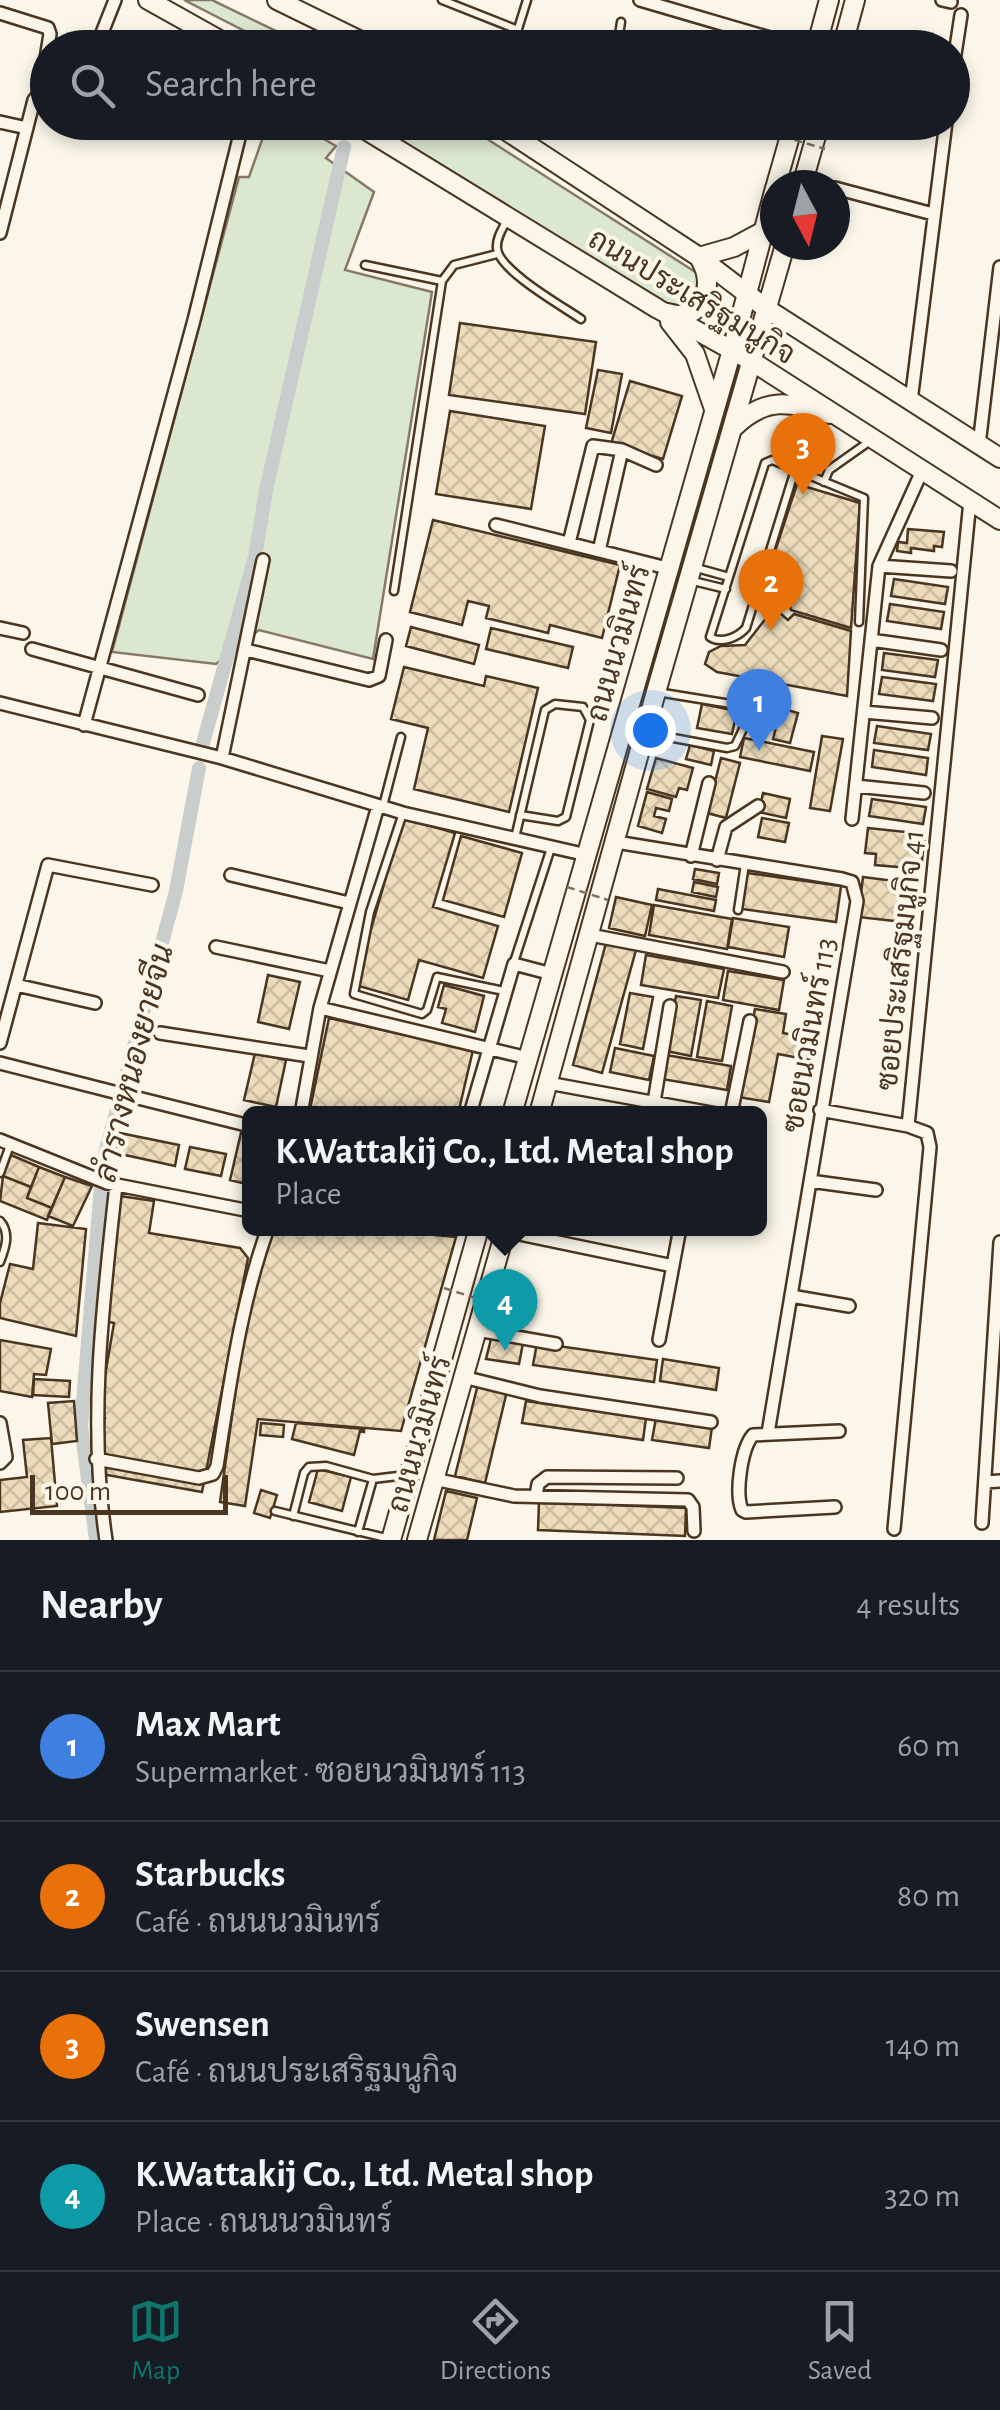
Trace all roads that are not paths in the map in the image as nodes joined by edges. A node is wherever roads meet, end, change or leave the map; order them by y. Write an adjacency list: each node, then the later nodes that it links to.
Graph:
1 (115, 0): 13 (street)
2 (148, 0): 14 (main road)
3 (277, 0): 15 (main road)
4 (442, 0): 16 (lane)
5 (527, 0): 16 (lane)
6 (640, 0): 18 (street)
7 (829, 0): 19 (main road)
8 (855, 0): 20 (main road)
9 (0, 13): 12 (street)
10 (961, 15): 21 (street)
11 (622, 22): 17 (lane)
12 (49, 30)
13 (103, 30)
14 (202, 30)
15 (338, 30)
16 (518, 30)
17 (620, 30)
18 (742, 30)
19 (821, 30)
20 (847, 30)
21 (959, 30)
22 (30, 116): 24 (street)
23 (0, 122): 24 (street)
24 (27, 128): 38 (street)
25 (239, 140): 86 (street)
26 (382, 140): 37 (main road, ถนนประเสริฐมนูกิจ)
27 (520, 140): 32 (main road, ถนนประเสริฐมนูกิจ)
28 (526, 140): 32 (lane)
29 (786, 140): 33 (main road, ถนนนวมินทร์)
30 (815, 140): 34 (main road)
31 (943, 140): 36 (street)
32 (524, 143): 42 (main road, ถนนประเสริฐมนูกิจ)
33 (779, 170)
34 (806, 170)
35 (850, 192): 36 (street)
36 (933, 214): 53 (street)
37 (508, 217): 41 (lane); 48 (main road, ถนนประเสริฐมนูกิจ)
38 (0, 233)
39 (760, 233): 42 (main road)
40 (760, 240): 47 (main road, ถนนนวมินทร์)
41 (497, 254): 46 (lane); 50 (lane)
42 (700, 258): 47 (main road, ถนนประเสริฐมนูกิจ); 48 (main road)
43 (781, 260): 49 (main road, ถนนนวมินทร์)
44 (365, 264): 46 (lane)
45 (1000, 267): 58 (street)
46 (442, 281): 77 (lane)
47 (746, 294): 49 (main road, ถนนประเสริฐมนูกิจ); 51 (main road, ถนนนวมินทร์)
48 (658, 309): 51 (main road, ถนนประเสริฐมนูกิจ); 54 (main road)
49 (767, 309): 52 (main road, ถนนนวมินทร์); 53 (main road, ถนนประเสริฐมนูกิจ)
50 (581, 319)
51 (732, 350): 52 (main road, ถนนประเสริฐมนูกิจ); 54 (main road, ถนนนวมินทร์)
52 (752, 362): 55 (main road, ถนนประเสริฐมนูกิจ); 56 (main road, ถนนนวมินทร์)
53 (911, 401): 58 (main road, ถนนประเสริฐมนูกิจ)
54 (714, 410): 72 (main road, ถนนนวมินทร์)
55 (834, 416): 56 (main road); 57 (main road, ถนนประเสริฐมนูกิจ)
56 (732, 429): 74 (main road, ถนนนวมินทร์)
57 (871, 440): 63 (main road, ถนนประเสริฐมนูกิจ); 64 (lane)
58 (979, 444): 60 (main road, ถนนประเสริฐมนูกิจ)
59 (622, 450): 61 (street); 68 (street); 69 (street)
60 (1000, 458)
61 (656, 465)
62 (795, 470): 64 (lane); 75 (lane); 76 (lane)
63 (922, 471): 65 (main road, ถนนประเสริฐมนูกิจ); 71 (street)
64 (824, 482): 78 (lane)
65 (970, 501): 66 (main road, ถนนประเสริฐมนูกิจ); 143 (street, ซอยประเสริฐมนูกิจ 41)
66 (1000, 520)
67 (496, 524): 68 (street)
68 (569, 544): 69 (street)
69 (598, 551): 72 (street)
70 (264, 560): 84 (street)
71 (879, 566): 73 (street); 82 (street)
72 (667, 568): 107 (main road, ถนนนวมินทร์)
73 (951, 572)
74 (690, 573): 75 (lane); 76 (lane); 87 (main road, ถนนนวมินทร์)
75 (729, 578): 76 (lane)
76 (726, 589)
77 (394, 591)
78 (858, 622)
79 (0, 628): 80 (street)
80 (23, 633)
81 (386, 640): 84 (street)
82 (871, 640): 85 (street); 90 (street)
83 (32, 649): 86 (street)
84 (246, 650): 95 (street)
85 (940, 650)
86 (100, 668): 88 (street); 92 (street)
87 (656, 692): 93 (main road, ถนนนวมินทร์); 93 (lane)
88 (198, 695)
89 (0, 703): 92 (street)
90 (864, 712): 91 (street); 97 (street)
91 (932, 718)
92 (84, 725): 95 (street)
93 (645, 732): 105 (main road, ถนนนวมินทร์)
94 (401, 737): 99 (lane)
95 (222, 758): 99 (street)
96 (709, 783): 108 (street)
97 (856, 786): 98 (street); 103 (street)
98 (924, 794)
99 (381, 806): 101 (street); 113 (street)
100 (758, 806): 109 (street)
101 (402, 813): 104 (street); 122 (lane)
102 (520, 815): 102 (lane); 104 (lane)
103 (852, 819)
104 (514, 838): 106 (street)
105 (616, 842): 108 (street, ซอยนวมินทร์ 113); 115 (main road, ถนนนวมินทร์)
106 (551, 848): 107 (street); 117 (lane)
107 (587, 856): 120 (main road, ถนนนวมินทร์)
108 (691, 856): 109 (street, ซอยนวมินทร์ 113)
109 (717, 860): 110 (street, ซอยนวมินทร์ 113)
110 (745, 864): 114 (lane); 141 (street, ซอยนวมินทร์ 113)
111 (231, 874): 113 (street)
112 (152, 885): 121 (street)
113 (349, 903): 118 (street)
114 (738, 910)
115 (590, 935): 119 (street); 133 (main road, ถนนนวมินทร์)
116 (216, 947): 118 (street)
117 (514, 964): 120 (street); 122 (street)
118 (330, 972): 125 (street)
119 (783, 972)
120 (552, 974): 131 (main road, ถนนนวมินทร์)
121 (16, 985): 123 (street); 128 (street)
122 (506, 992): 129 (street)
123 (94, 1003)
124 (670, 1006): 134 (street)
125 (320, 1008): 129 (street); 130 (street)
126 (750, 1021): 140 (street)
127 (160, 1033): 130 (street)
128 (0, 1043)
129 (489, 1048): 131 (street); 136 (street)
130 (310, 1056): 135 (street)
131 (528, 1058): 137 (main road, ถนนนวมินทร์)
132 (0, 1063): 142 (street)
133 (548, 1083): 134 (street); 138 (main road, ถนนนวมินทร์)
134 (654, 1102): 139 (street)
135 (301, 1106)
136 (472, 1106)
137 (514, 1106)
138 (541, 1106)
139 (675, 1106)
140 (734, 1106)
141 (820, 1110): 143 (street); 146 (street, ซอยนวมินทร์ 113)
142 (242, 1124)
143 (908, 1126): 184 (street, ซอยประเสริฐมนูกิจ 41)
144 (5, 1143): 145 (lane); 147 (street)
145 (0, 1173)
146 (810, 1182): 148 (street); 159 (street, ซอยนวมินทร์ 113)
147 (112, 1184): 149 (street); 171 (street)
148 (876, 1190)
149 (242, 1209)
150 (0, 1222): 157 (lane)
151 (265, 1236): 171 (street)
152 (477, 1236): 173 (main road, ถนนนวมินทร์)
153 (504, 1236): 162 (main road, ถนนนวมินทร์)
154 (534, 1236): 158 (street)
155 (679, 1236): 158 (street)
156 (1000, 1242): 161 (street)
157 (0, 1262)
158 (673, 1266): 163 (street)
159 (791, 1296): 160 (street); 170 (street, ซอยนวมินทร์ 113)
160 (849, 1306)
161 (998, 1319): 166 (street)
162 (477, 1330): 164 (street); 165 (main road, ถนนนวมินทร์)
163 (659, 1340)
164 (556, 1344)
165 (463, 1376): 168 (street); 176 (main road, ถนนนวมินทร์)
166 (995, 1403): 178 (street)
167 (0, 1422): 172 (street)
168 (711, 1422)
169 (840, 1431): 170 (street)
170 (768, 1433): 180 (street)
171 (96, 1459): 187 (street)
172 (0, 1463)
173 (410, 1475): 175 (lane); 188 (main road, ถนนนวมินทร์)
174 (678, 1478): 179 (street)
175 (373, 1479): 182 (lane); 186 (lane)
176 (434, 1479): 179 (street); 189 (main road, ถนนนวมินทร์)
177 (1000, 1480): 178 (street)
178 (985, 1482): 183 (street)
179 (536, 1496): 185 (street)
180 (835, 1507)
181 (274, 1510): 182 (lane)
182 (294, 1516): 186 (lane)
183 (982, 1523)
184 (894, 1529)
185 (694, 1531)
186 (358, 1532): 188 (lane)
187 (106, 1540)
188 (391, 1540)
189 (418, 1540)

